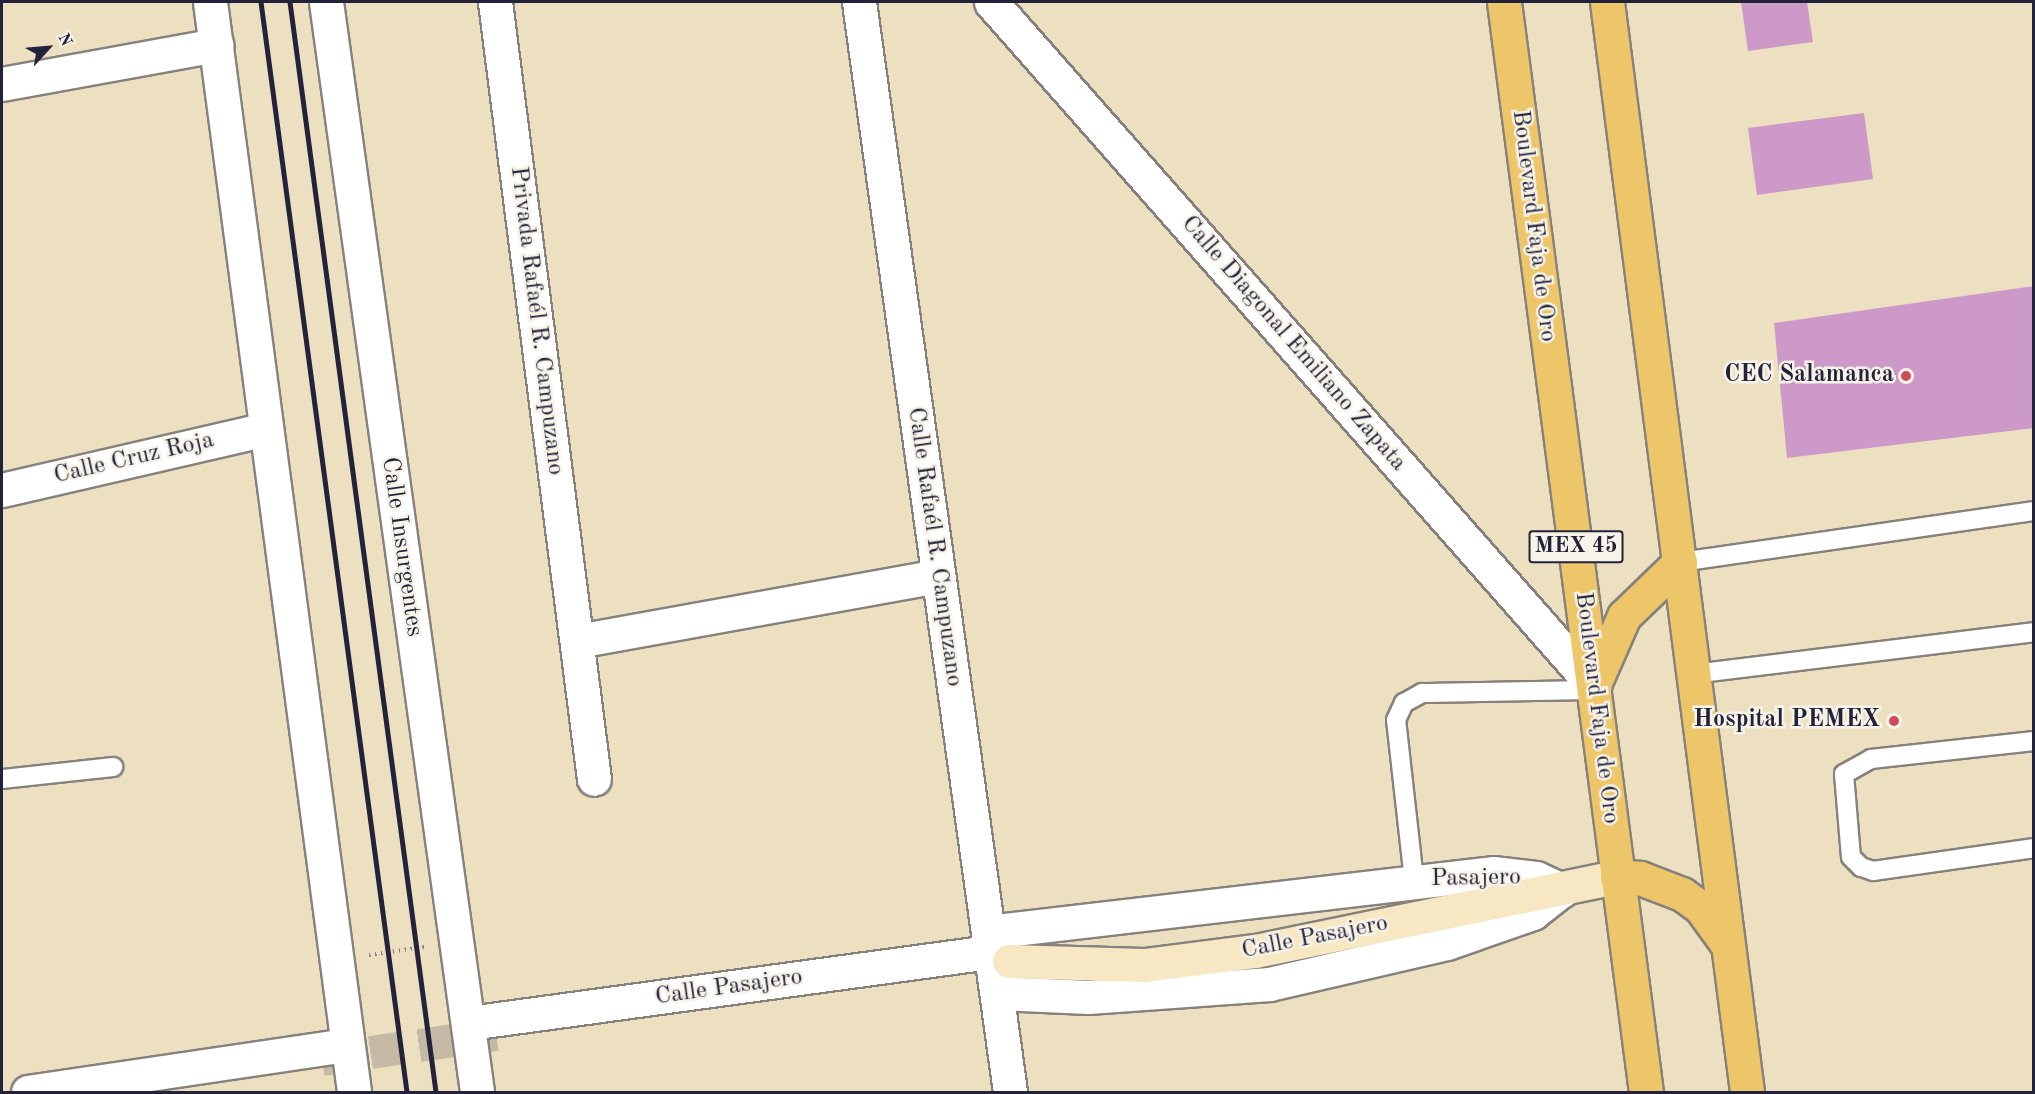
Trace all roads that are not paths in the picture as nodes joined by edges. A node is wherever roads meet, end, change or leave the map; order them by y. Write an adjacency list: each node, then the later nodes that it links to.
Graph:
1 (210, 2): 8 (street)
2 (326, 2): 30 (street, Calle Insurgentes)
3 (495, 2): 16 (street, Privada Rafaél R. Campuzano)
4 (859, 2): 14 (street, Calle Rafaél R. Campuzano)
5 (991, 2): 18 (street, Calle Diagonal Emiliano Zapata)
6 (1504, 2): 18 (main road, Boulevard Faja de Oro / MEX 45)
7 (1607, 2): 13 (main road)
8 (216, 45): 9 (street); 10 (street)
9 (2, 84)
10 (266, 429): 11 (street, Calle Cruz Roja); 31 (street)
11 (2, 490)
12 (2034, 511): 13 (lane)
13 (1680, 562): 17 (main road); 18 (main road)
14 (938, 576): 16 (street); 28 (street, Calle Rafaél R. Campuzano)
15 (2034, 633): 17 (lane)
16 (577, 641): 22 (street, Privada Rafaél R. Campuzano)
17 (1693, 674): 27 (main road)
18 (1594, 688): 24 (main road, Boulevard Faja de Oro / MEX 45); 25 (lane)
19 (2034, 741): 23 (lane)
20 (113, 767): 21 (lane)
21 (2, 779)
22 (594, 779)
23 (2034, 848)
24 (1617, 877): 26 (street, Calle Pasajero); 27 (main road); 36 (main road, Boulevard Faja de Oro / MEX 45)
25 (1414, 880): 26 (street, Pasajero); 28 (street, Pasajero)
26 (1562, 890): 28 (street, Calle Pasajero); 29 (street, Pasajero)
27 (1727, 945): 37 (main road)
28 (995, 949): 29 (street, Calle Rafaél R. Campuzano); 30 (street, Calle Pasajero)
29 (997, 993): 35 (street, Calle Rafaél R. Campuzano)
30 (469, 1023): 34 (street, Calle Insurgentes)
31 (348, 1045): 32 (street); 33 (street)
32 (28, 1092)
33 (354, 1092)
34 (477, 1092)
35 (1010, 1092)
36 (1646, 1092)
37 (1747, 1092)

